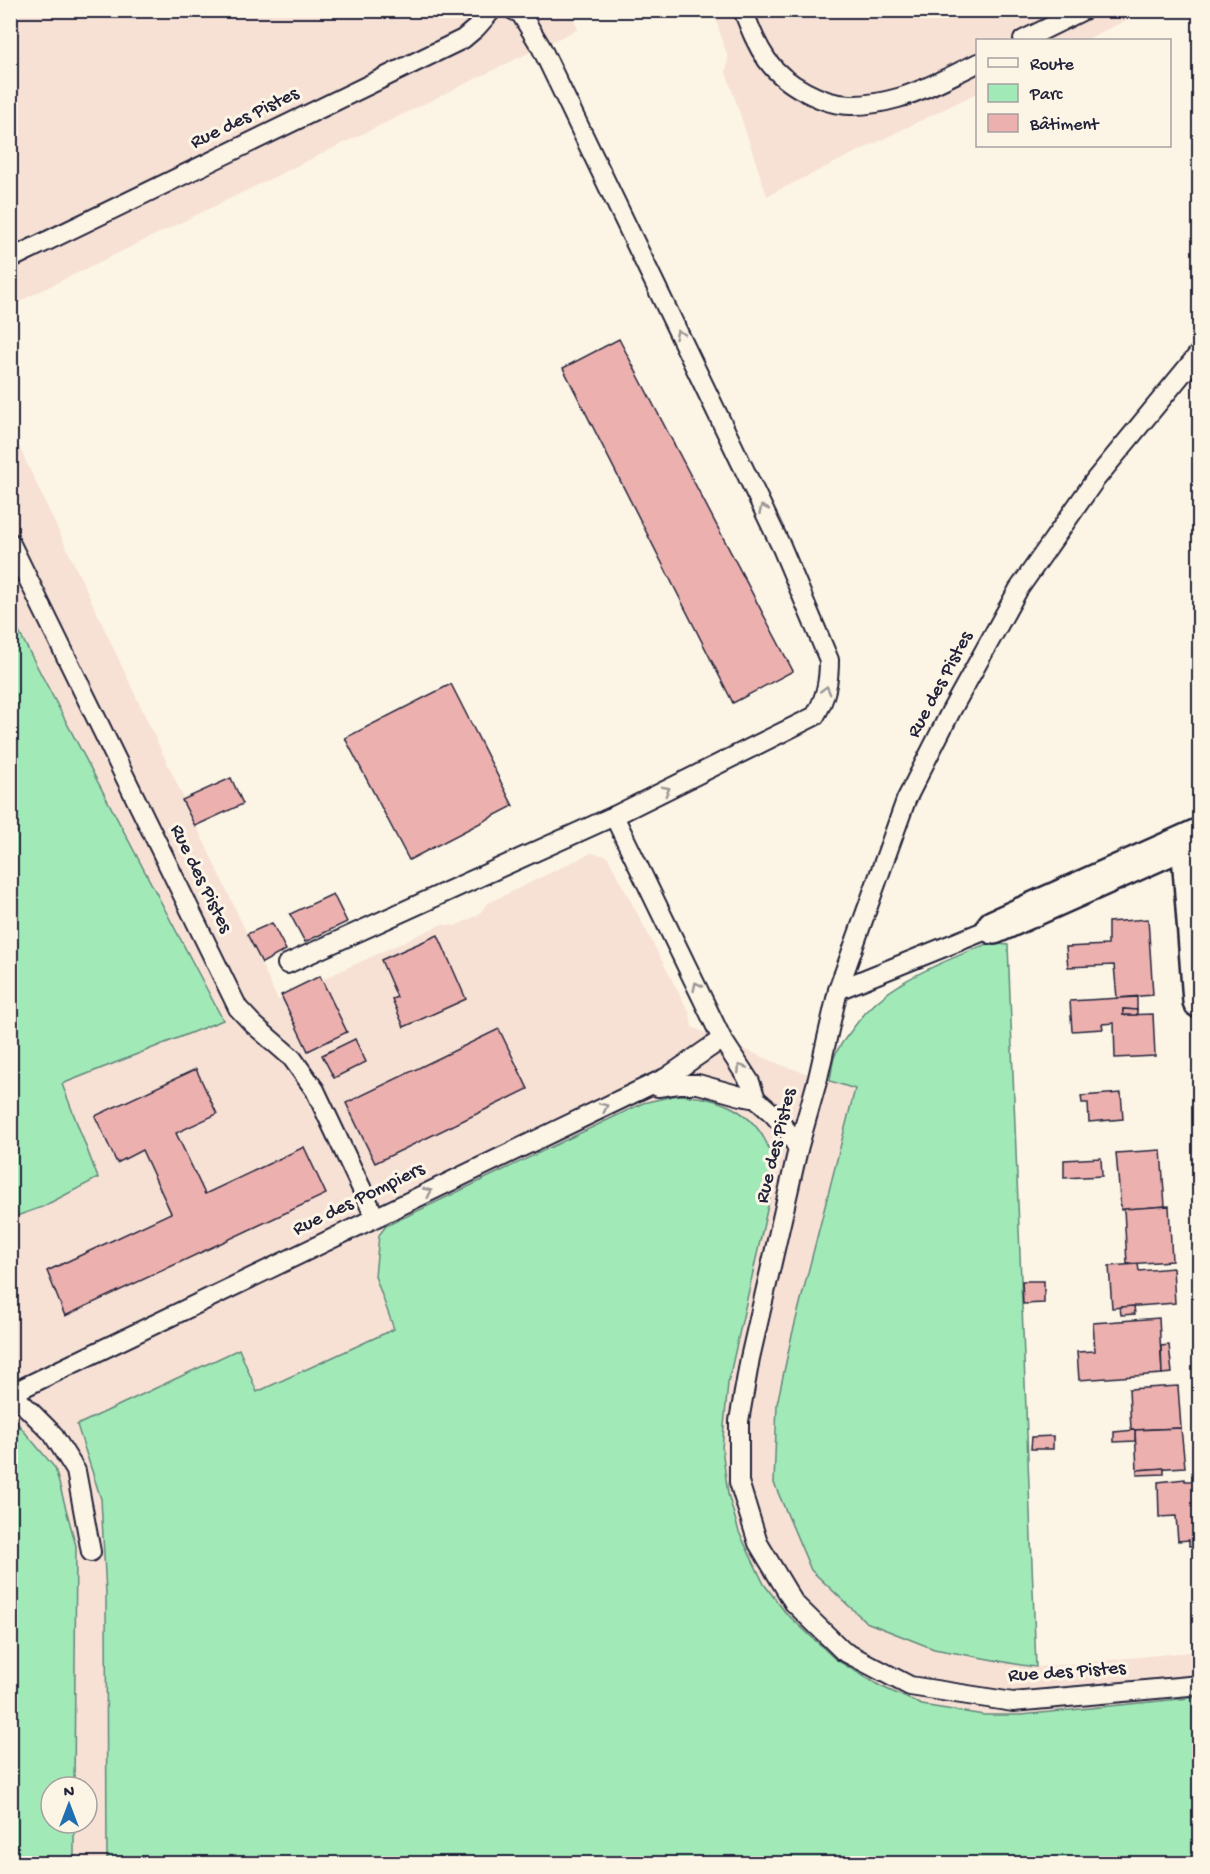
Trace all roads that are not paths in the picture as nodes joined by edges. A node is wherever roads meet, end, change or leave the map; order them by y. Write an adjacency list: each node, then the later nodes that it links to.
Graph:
1 (492, 10): 7 (lane, Rue des Pistes)
2 (513, 10): 10 (lane, one-way to 2)
3 (743, 10): 6 (lane)
4 (1084, 10): 5 (lane)
5 (1025, 39)
6 (976, 64)
7 (10, 259)
8 (1200, 352): 14 (lane, Rue des Pistes)
9 (10, 542): 20 (lane, Rue des Pistes)
10 (614, 816): 13 (lane); 16 (lane, one-way to 10)
11 (1194, 838): 12 (street); 15 (street)
12 (994, 927): 14 (lane)
13 (287, 964)
14 (838, 990): 19 (lane, Rue des Pistes)
15 (1200, 1001)
16 (722, 1039): 17 (lane, Rue des Pompiers); 18 (lane, one-way to 16)
17 (636, 1091): 18 (lane); 20 (lane, Rue des Pompiers, one-way to 17)
18 (756, 1099): 19 (lane)
19 (798, 1149): 23 (lane, Rue des Pistes)
20 (375, 1217): 21 (lane, Rue des Pompiers)
21 (11, 1393): 22 (lane)
22 (91, 1552)
23 (1200, 1685)

